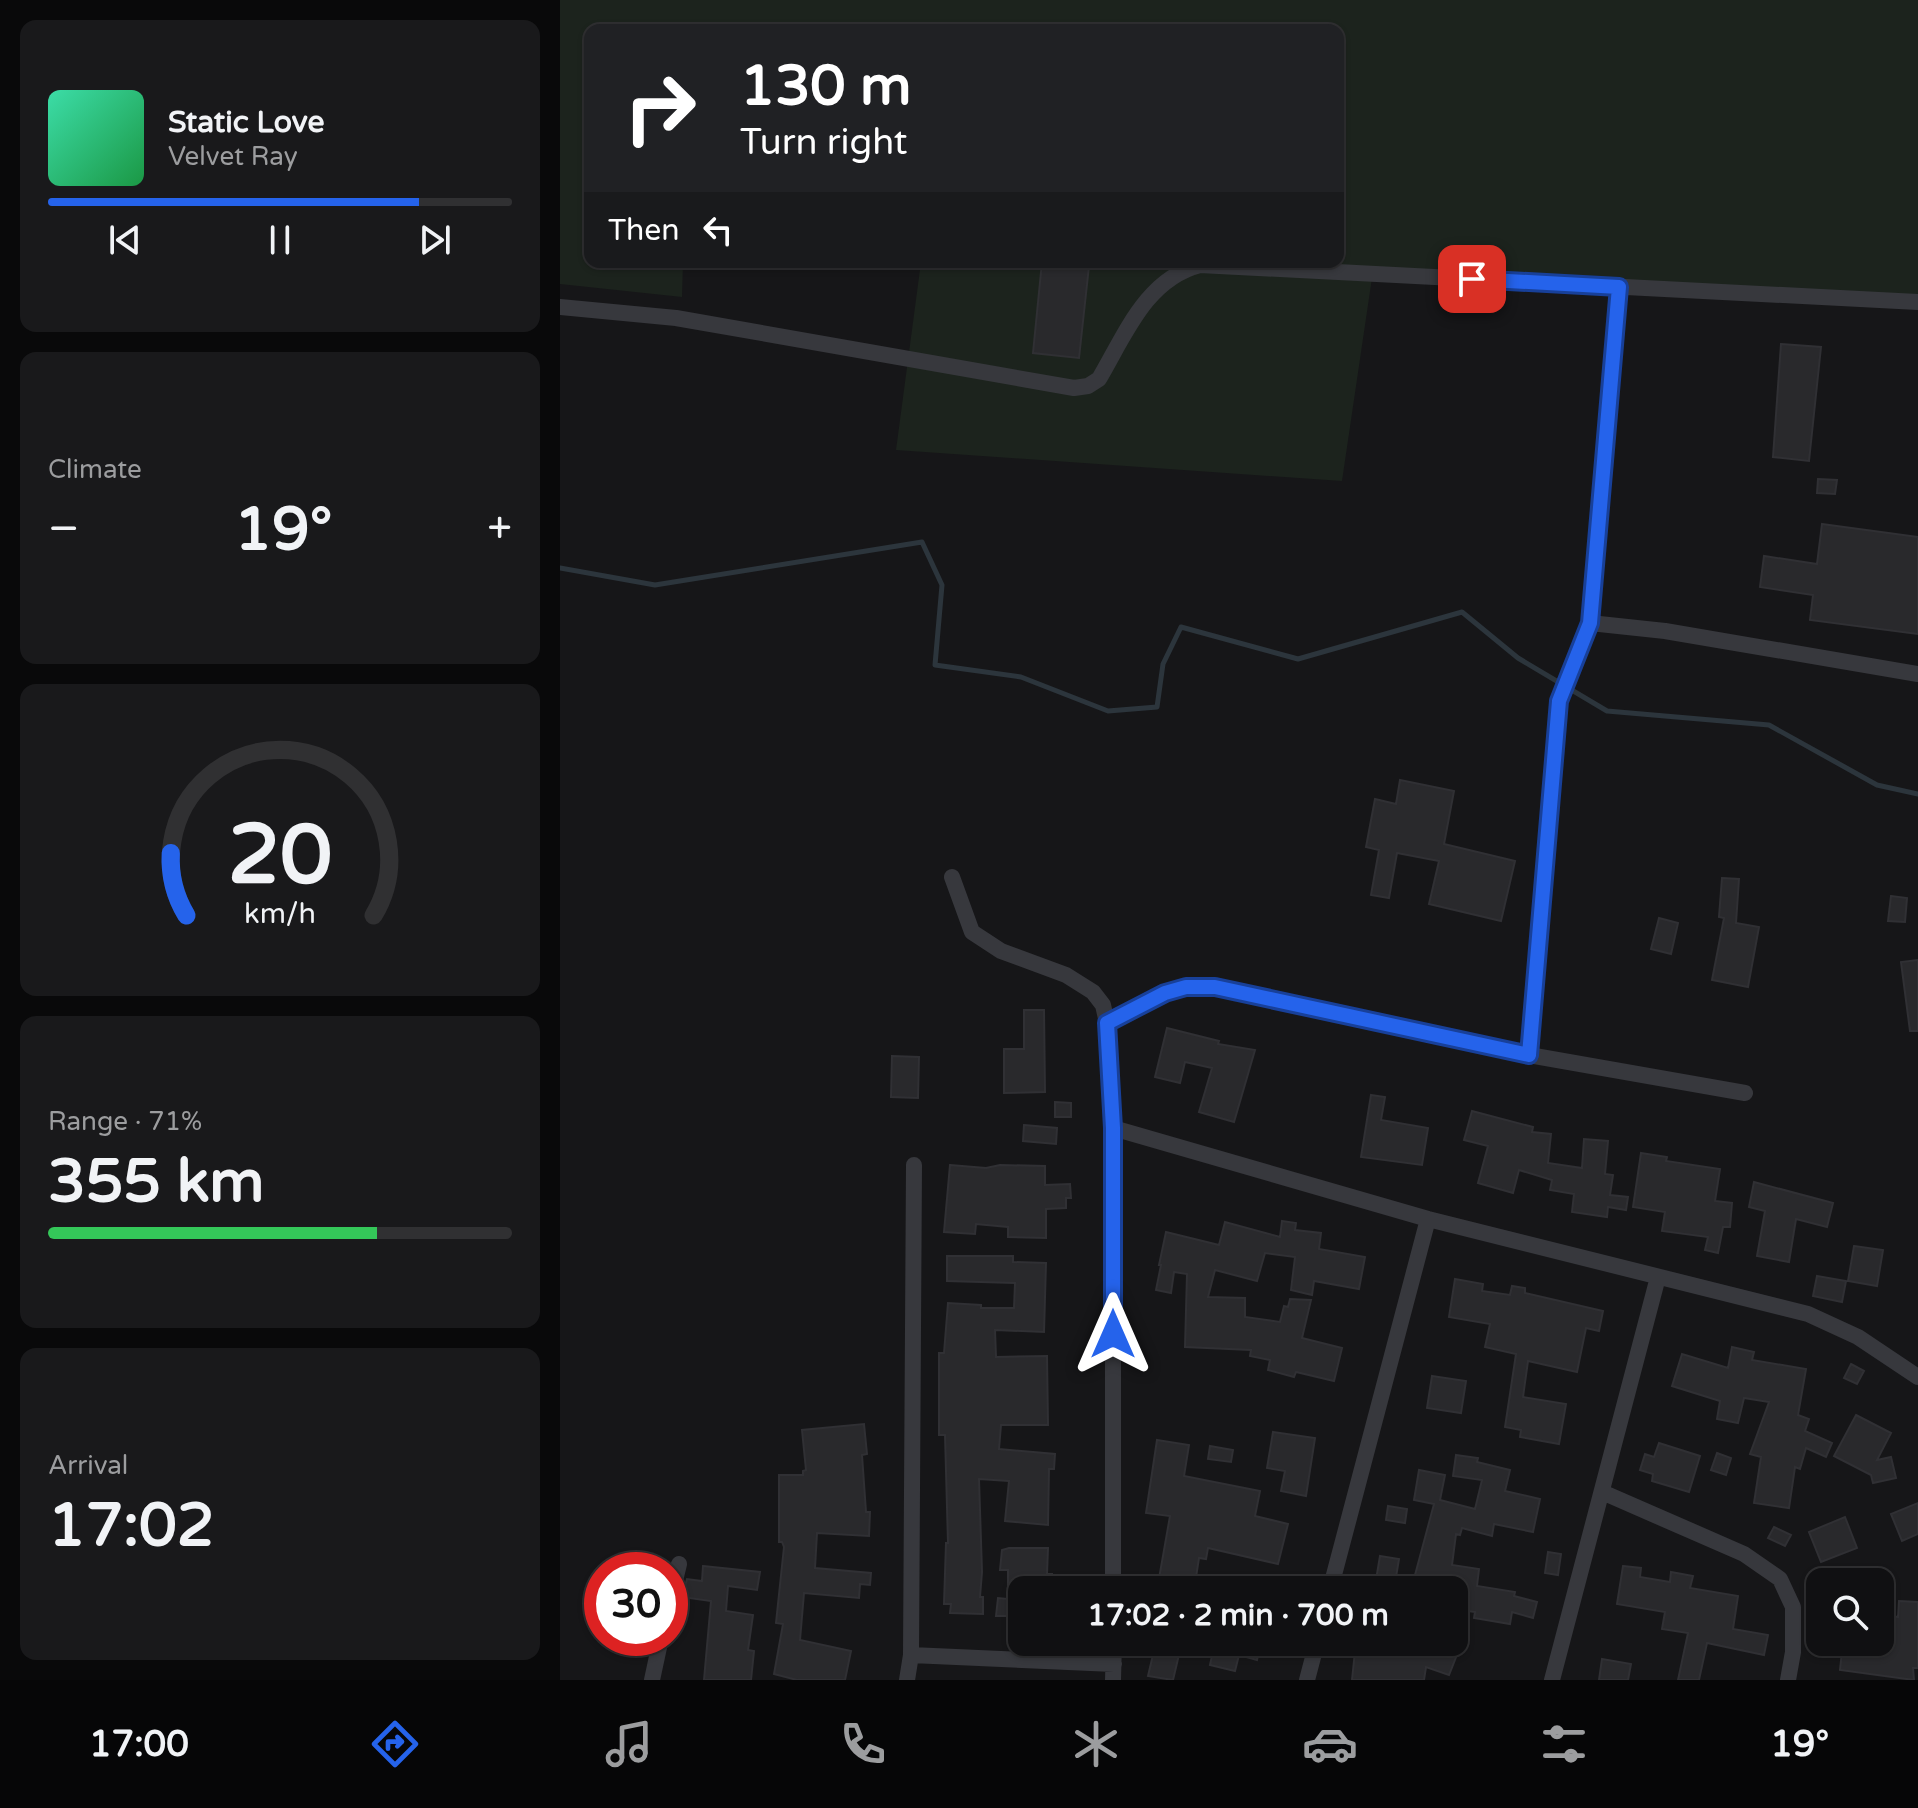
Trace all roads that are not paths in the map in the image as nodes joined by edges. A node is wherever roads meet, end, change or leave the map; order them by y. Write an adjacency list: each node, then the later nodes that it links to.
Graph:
1 (1193, 268): 5 (street)
2 (1257, 268): 3 (street)
3 (1619, 287): 4 (street); 6 (street)
4 (1918, 302)
5 (560, 307)
6 (1587, 630): 7 (street); 10 (street)
7 (1918, 674)
8 (952, 877): 9 (street)
9 (1107, 1023): 10 (street); 12 (street)
10 (1529, 1055): 11 (street)
11 (1745, 1093)
12 (1113, 1128): 14 (street); 18 (street)
13 (914, 1165): 20 (street)
14 (1428, 1219): 15 (street); 19 (street)
15 (1658, 1277): 16 (street); 17 (street)
16 (1918, 1377)
17 (1602, 1492): 27 (street); 28 (street)
18 (1113, 1576)
19 (1334, 1576)
20 (911, 1655): 23 (street); 25 (street)
21 (657, 1656): 24 (street)
22 (1313, 1656): 26 (street)
23 (1113, 1672)
24 (652, 1680)
25 (907, 1680)
26 (1307, 1680)
27 (1552, 1680)
28 (1788, 1680)

